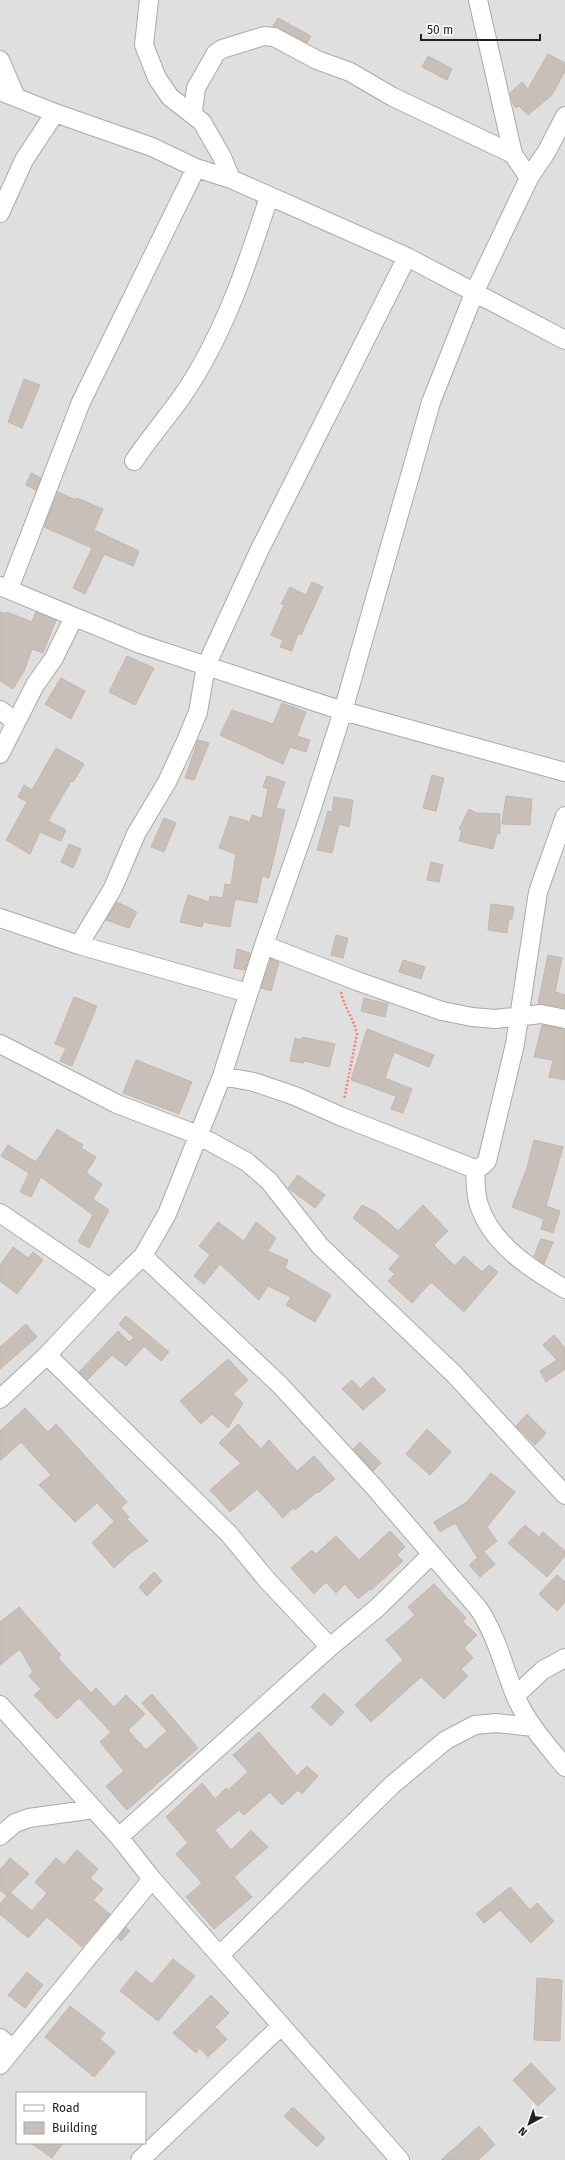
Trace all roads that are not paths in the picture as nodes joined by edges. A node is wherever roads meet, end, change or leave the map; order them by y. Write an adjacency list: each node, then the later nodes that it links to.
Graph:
1 (149, 0): 5 (street)
2 (478, 0): 8 (street)
3 (0, 60): 4 (street)
4 (8, 94): 6 (street)
5 (193, 112): 8 (street); 11 (street)
6 (54, 113): 9 (street); 13 (street)
7 (565, 116): 10 (street)
8 (513, 154): 10 (street)
9 (196, 168): 11 (street); 18 (street)
10 (529, 178): 15 (street)
11 (230, 179): 12 (street)
12 (269, 197): 14 (street); 17 (street)
13 (0, 213)
14 (407, 257): 15 (street); 20 (street)
15 (475, 291): 16 (street); 22 (street)
16 (565, 340)
17 (134, 461)
18 (4, 588): 19 (street)
19 (74, 616): 20 (street); 23 (street)
20 (206, 666): 22 (street); 28 (street)
21 (0, 710): 23 (street)
22 (342, 711): 25 (street); 29 (street)
23 (16, 722): 24 (street)
24 (0, 754)
25 (565, 772)
26 (565, 816): 31 (street)
27 (0, 918): 28 (street)
28 (79, 945): 30 (street)
29 (264, 945): 30 (street); 31 (street)
30 (248, 993): 34 (street)
31 (519, 1015): 32 (street); 36 (street)
32 (565, 1019)
33 (0, 1044): 35 (street)
34 (222, 1076): 35 (street); 36 (street)
35 (198, 1136): 38 (street); 43 (street)
36 (475, 1169): 40 (street)
37 (0, 1213): 39 (street)
38 (143, 1256): 39 (street); 44 (street)
39 (110, 1288): 41 (street)
40 (565, 1290)
41 (47, 1355): 42 (street); 45 (street)
42 (0, 1399)
43 (565, 1495)
44 (431, 1555): 45 (street); 47 (street)
45 (330, 1647): 53 (street)
46 (565, 1658): 47 (street)
47 (515, 1696): 49 (street)
48 (0, 1705): 51 (street)
49 (533, 1727): 50 (street); 55 (street)
50 (565, 1767)
51 (94, 1809): 52 (street); 53 (street)
52 (0, 1836)
53 (119, 1837): 54 (street)
54 (152, 1879): 55 (street); 57 (street)
55 (220, 1955): 56 (street)
56 (281, 2026): 59 (street); 60 (street)
57 (6, 2043): 58 (street)
58 (0, 2065)
59 (140, 2160)
60 (400, 2160)

